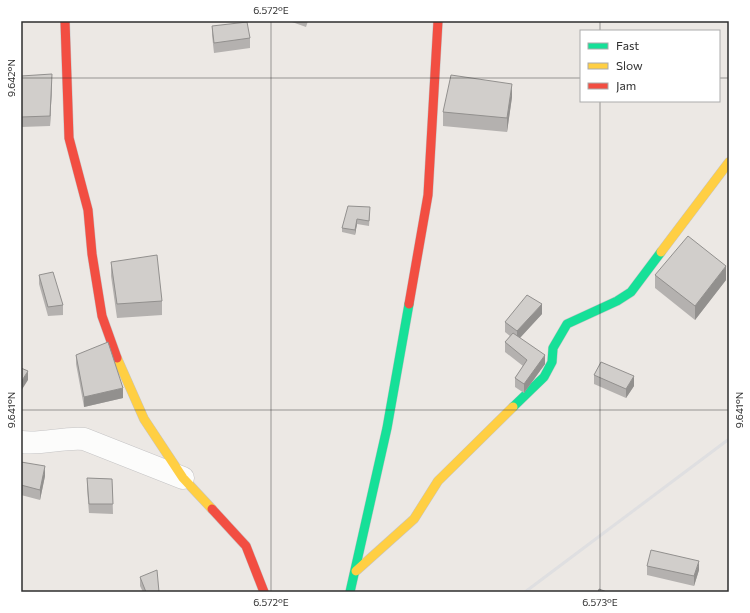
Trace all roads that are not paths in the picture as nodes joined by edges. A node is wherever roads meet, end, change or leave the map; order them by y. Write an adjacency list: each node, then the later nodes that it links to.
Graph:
1 (65, 21): 5 (street)
2 (438, 21): 6 (street)
3 (729, 162): 6 (street)
4 (21, 442): 5 (street)
5 (183, 478): 7 (street)
6 (356, 571): 8 (street)
7 (264, 592)
8 (350, 592)

